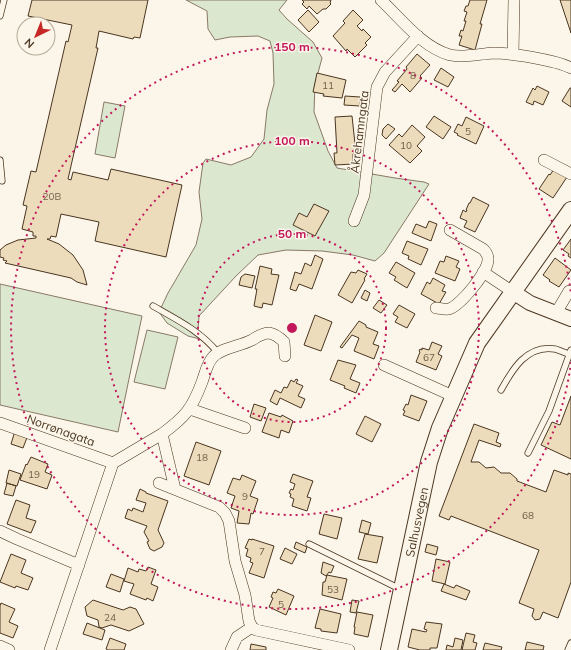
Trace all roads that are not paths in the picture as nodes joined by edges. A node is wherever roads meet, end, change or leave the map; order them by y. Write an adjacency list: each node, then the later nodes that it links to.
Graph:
1 (4, 0): 4 (lane)
2 (380, 0): 5 (street)
3 (514, 0): 6 (street)
4 (0, 16)
5 (418, 36): 6 (street); 13 (street, Åkrehamngata)
6 (513, 54): 7 (street)
7 (571, 68)
8 (0, 160): 11 (lane)
9 (544, 160): 10 (street)
10 (571, 174)
11 (2, 181)
12 (569, 219): 17 (main road, Salhusvegen)
13 (354, 220)
14 (450, 230): 15 (street)
15 (483, 272): 17 (street); 19 (street)
16 (569, 291): 20 (street)
17 (513, 292): 20 (street); 27 (main road, Salhusvegen)
18 (153, 306): 23 (lane)
19 (436, 308)
20 (556, 313): 21 (street)
21 (571, 319)
22 (570, 352): 26 (lane); 32 (lane)
23 (218, 353): 24 (street); 28 (street)
24 (285, 356)
25 (384, 365): 27 (street)
26 (501, 390)
27 (453, 396): 39 (main road, Salhusvegen)
28 (190, 409): 30 (street); 31 (street)
29 (0, 423): 33 (street, Norrønagata)
30 (245, 428)
31 (162, 434): 33 (street); 35 (street)
32 (528, 453)
33 (113, 463): 38 (street)
34 (159, 483): 35 (street)
35 (175, 489): 40 (street)
36 (0, 531): 38 (street)
37 (309, 544): 39 (lane)
38 (79, 565): 44 (street)
39 (402, 590): 47 (main road, Salhusvegen)
40 (252, 627): 45 (street); 46 (street)
41 (571, 643): 48 (lane)
42 (0, 646): 43 (street)
43 (9, 650)
44 (50, 650)
45 (231, 650)
46 (349, 650)
47 (389, 650)
48 (568, 650)

